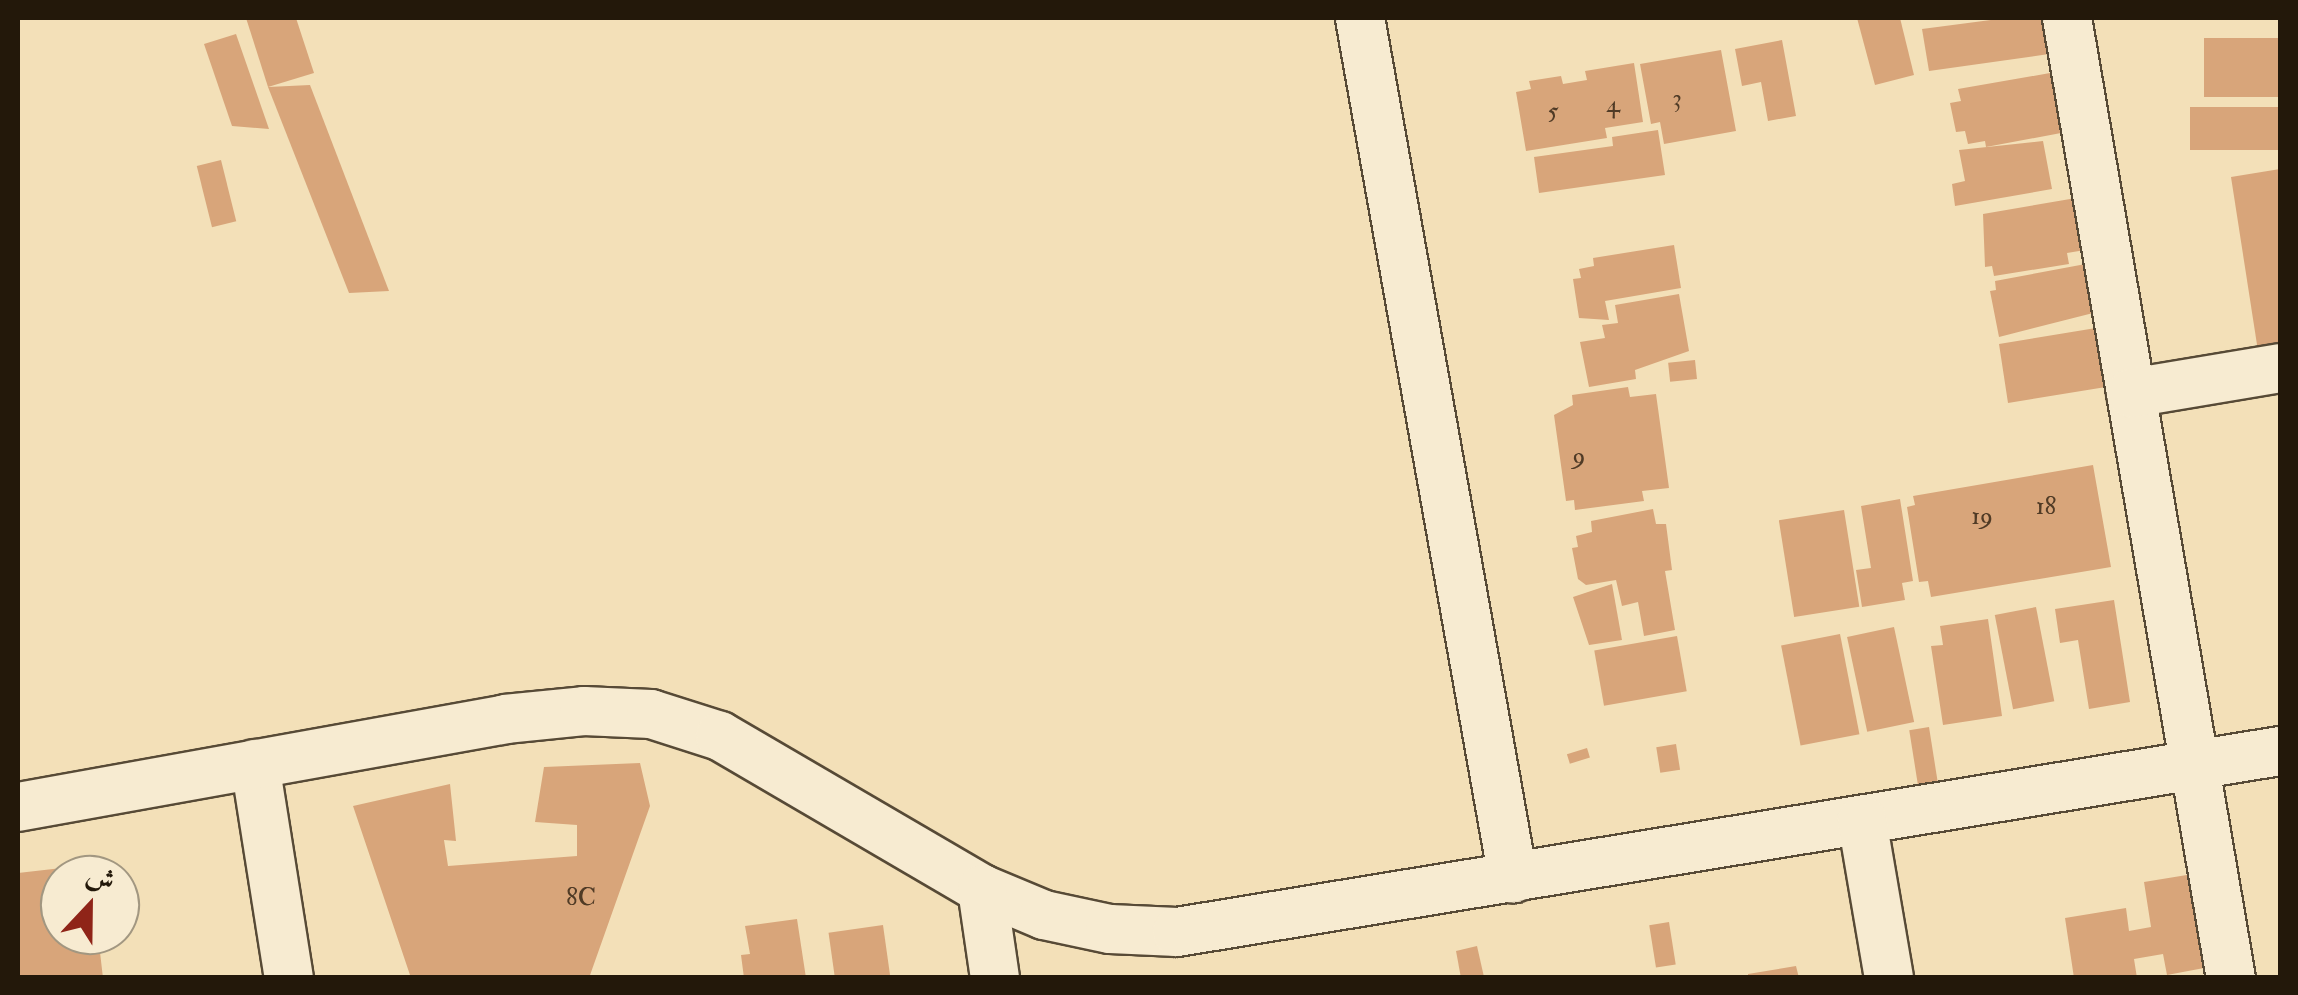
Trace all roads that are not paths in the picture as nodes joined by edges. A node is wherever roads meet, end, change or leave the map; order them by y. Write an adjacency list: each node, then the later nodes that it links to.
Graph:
1 (1360, 18): 10 (street)
2 (2066, 18): 4 (street)
3 (2280, 368): 4 (street)
4 (2131, 392): 7 (street)
5 (2280, 751): 7 (street)
6 (255, 764): 8 (street); 11 (street); 12 (street)
7 (2195, 765): 9 (street); 15 (street)
8 (18, 807)
9 (1862, 820): 10 (street); 14 (street)
10 (1513, 878): 11 (street)
11 (982, 889): 13 (street)
12 (289, 978)
13 (995, 978)
14 (1890, 978)
15 (2232, 978)

